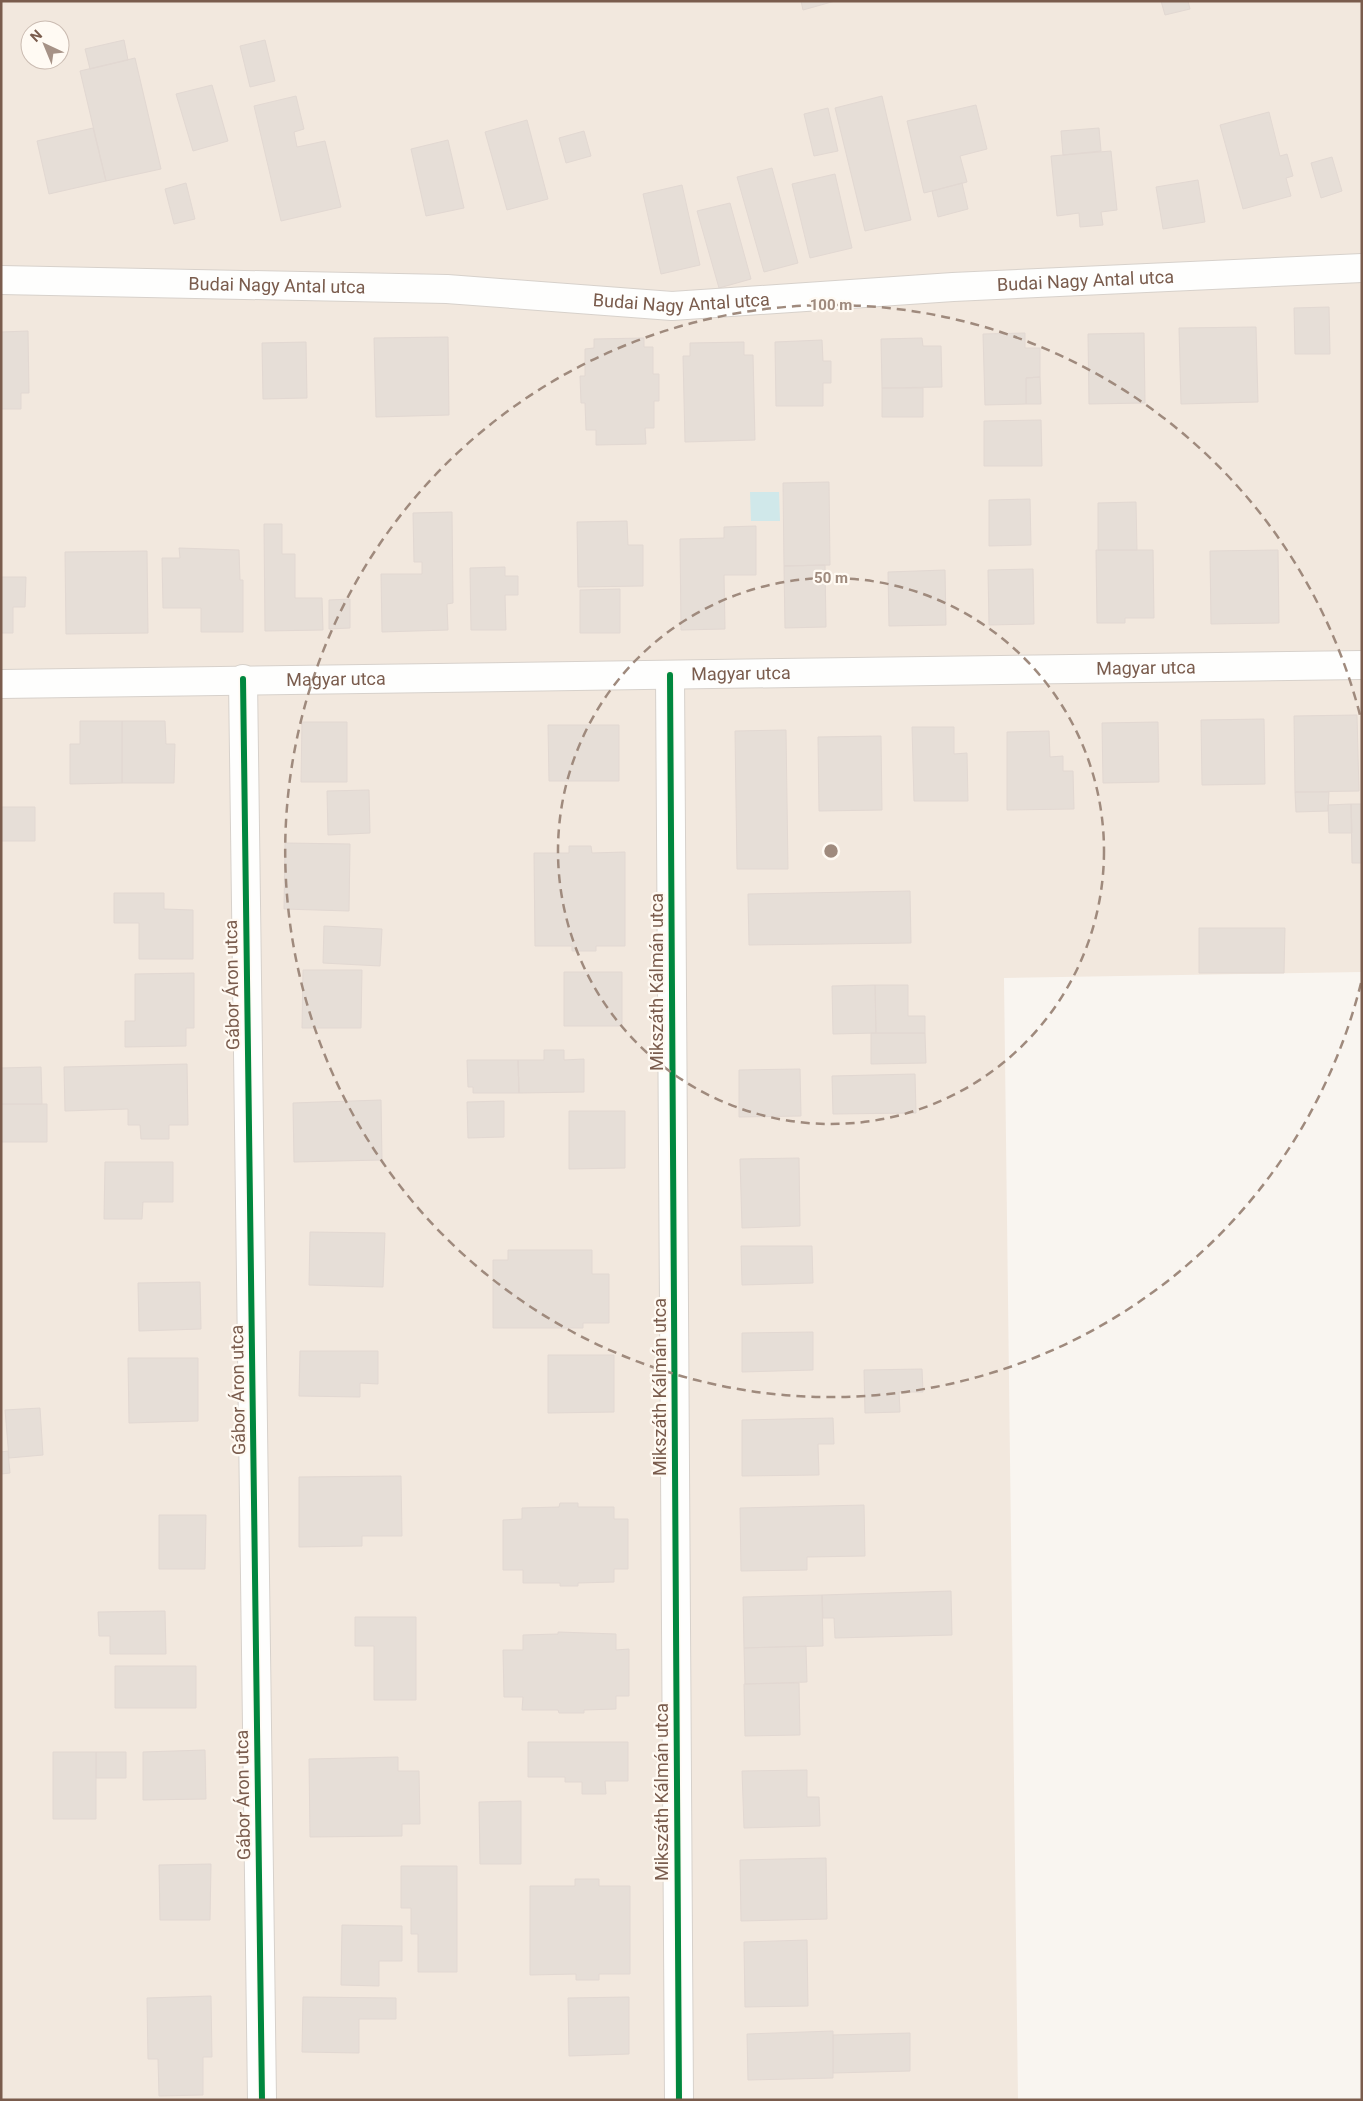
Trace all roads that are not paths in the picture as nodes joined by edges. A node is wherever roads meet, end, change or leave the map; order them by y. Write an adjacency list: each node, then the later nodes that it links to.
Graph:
1 (1362, 268): 2 (street, Budai Nagy Antal utca)
2 (1, 280)
3 (1362, 665): 4 (street, Magyar utca)
4 (670, 674): 5 (street, Magyar utca); 8 (street, Mikszáth Kálmán utca)
5 (243, 679): 6 (street, Magyar utca); 7 (street, Gábor Áron utca)
6 (1, 684)
7 (262, 2100)
8 (679, 2100)

